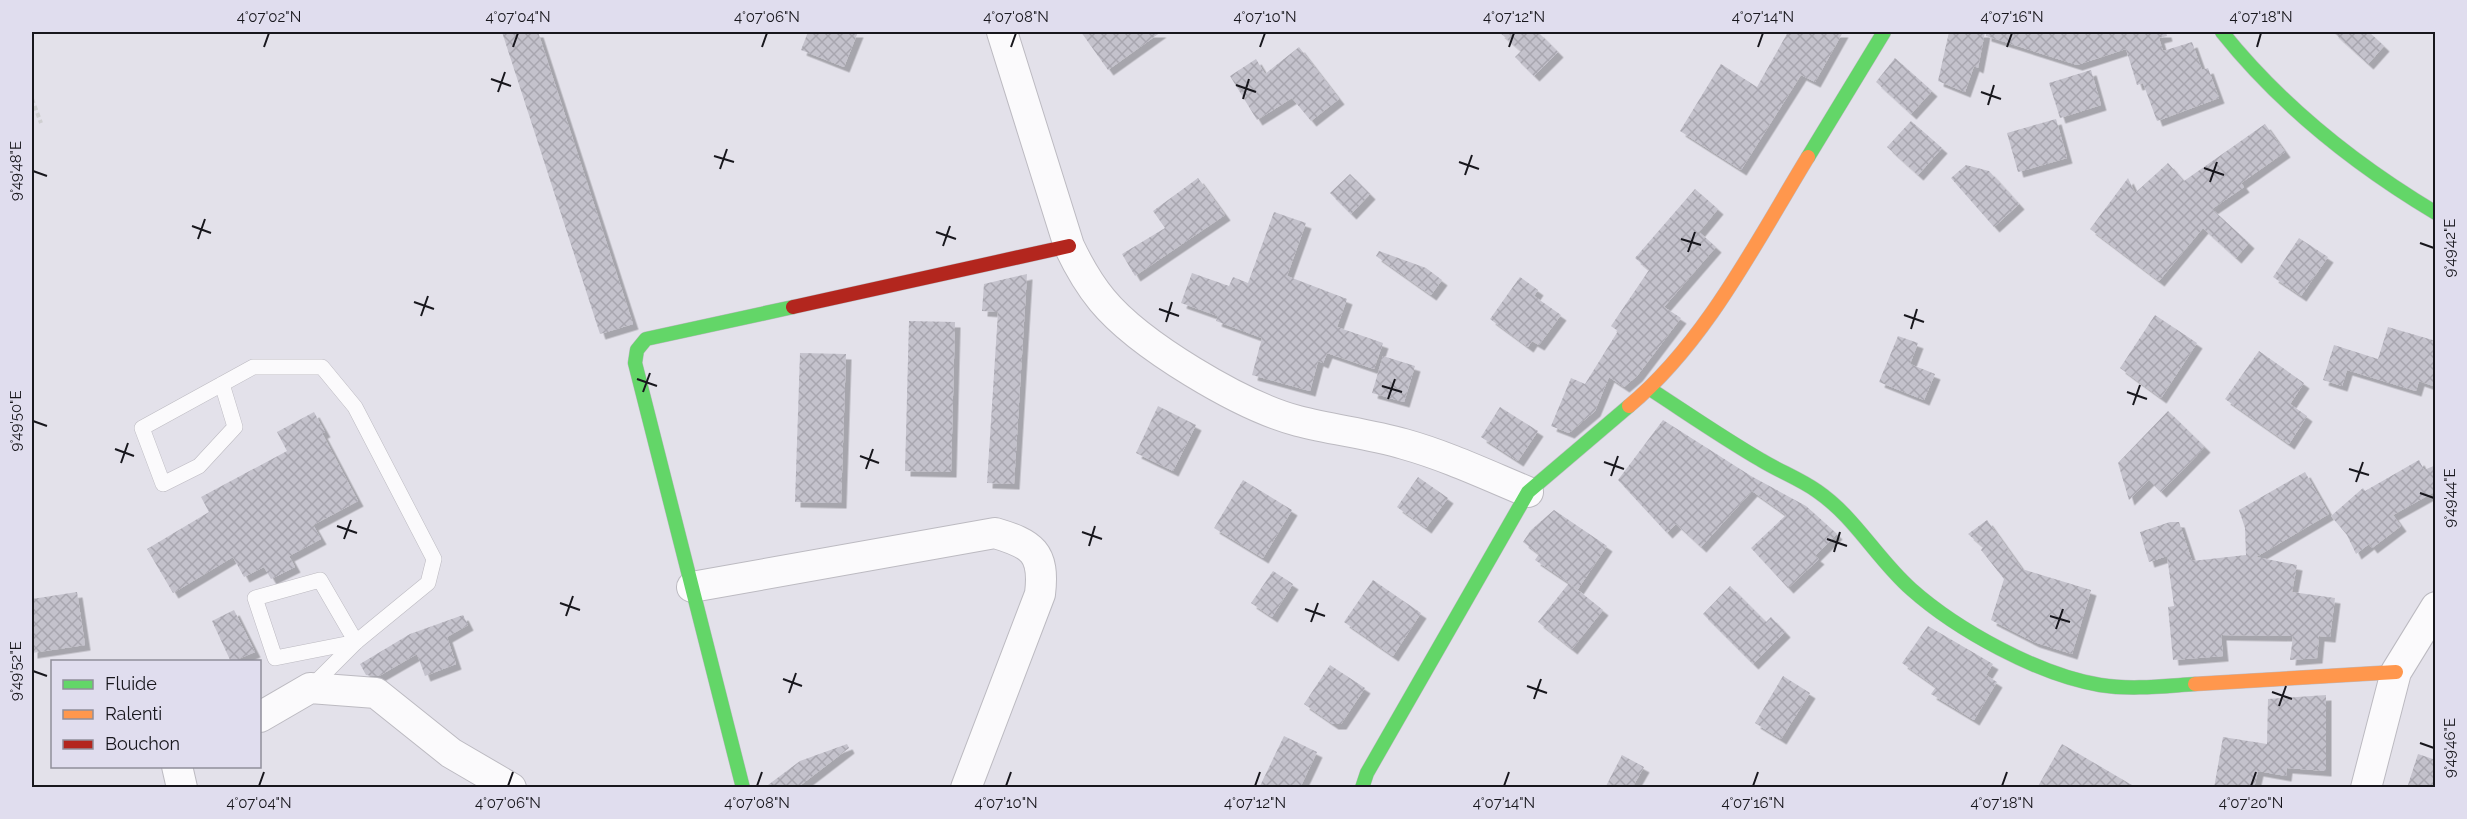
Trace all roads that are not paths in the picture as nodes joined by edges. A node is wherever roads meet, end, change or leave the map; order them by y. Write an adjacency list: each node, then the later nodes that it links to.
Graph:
1 (1002, 32): 5 (street)
2 (1884, 32): 7 (street)
3 (2222, 32): 4 (street)
4 (2436, 213)
5 (1069, 246): 8 (street); 9 (street)
6 (222, 384): 6 (lane); 11 (lane)
7 (1650, 389): 8 (street); 12 (street)
8 (1528, 492): 20 (street)
9 (692, 587): 18 (street); 19 (street)
10 (2436, 607): 12 (street)
11 (356, 642): 11 (lane); 13 (lane)
12 (2396, 672): 21 (street)
13 (310, 688): 14 (street); 17 (street)
14 (261, 716)
15 (177, 768): 16 (street)
16 (182, 788)
17 (511, 788)
18 (743, 788)
19 (966, 788)
20 (1362, 788)
21 (2366, 788)

